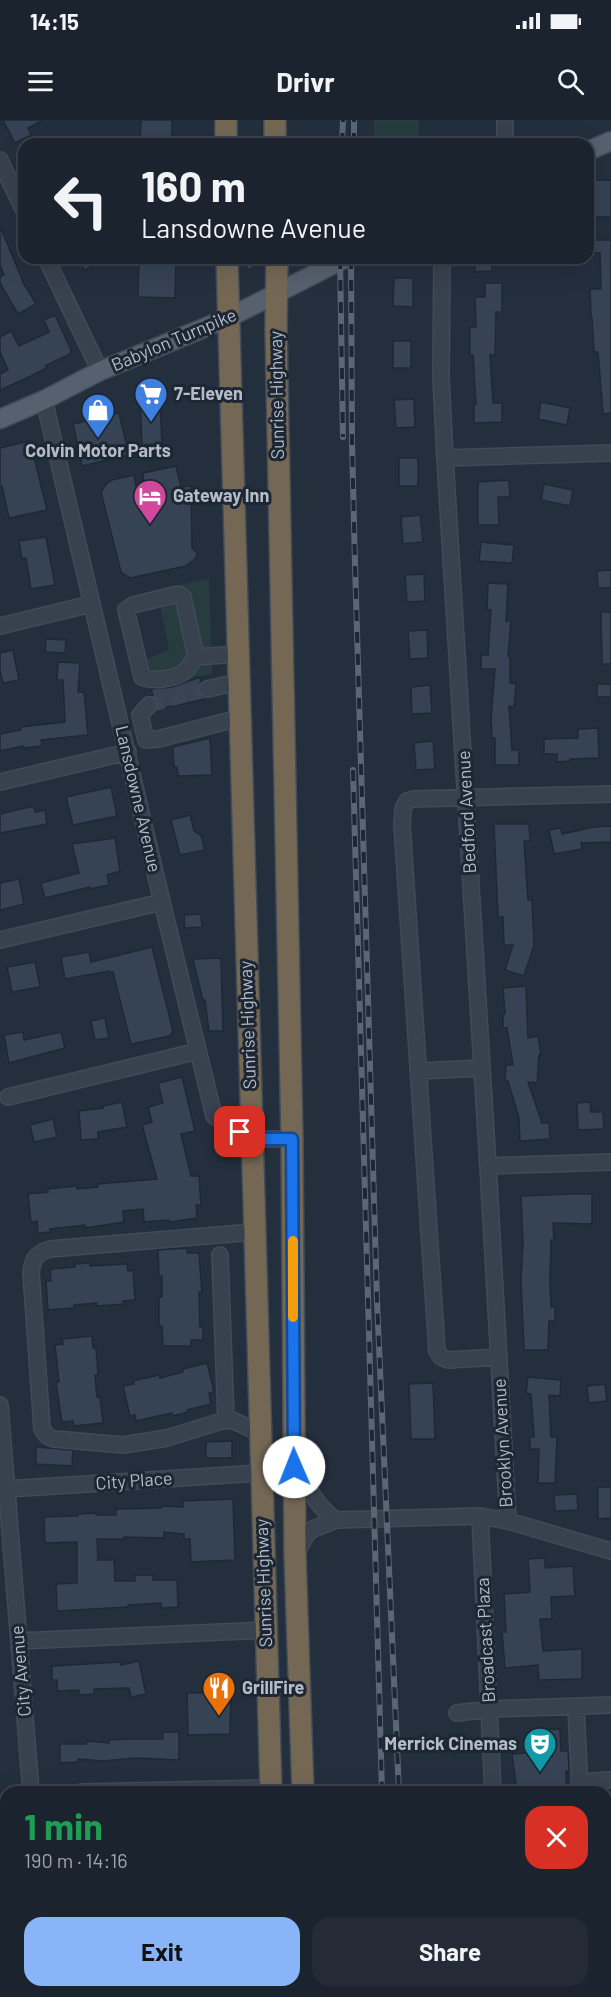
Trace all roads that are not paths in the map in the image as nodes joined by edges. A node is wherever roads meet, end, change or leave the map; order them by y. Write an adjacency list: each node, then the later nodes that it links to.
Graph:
1 (226, 120): 4 (highway)
2 (275, 120): 5 (highway)
3 (505, 120): 6 (street)
4 (226, 138)
5 (275, 138)
6 (505, 138)
7 (611, 141): 8 (main road)
8 (594, 148)
9 (0, 160): 10 (street)
10 (18, 198)
11 (49, 264): 18 (street)
12 (227, 264): 17 (highway, Sunrise Highway)
13 (277, 264): 16 (highway, Sunrise Highway)
14 (334, 264): 16 (main road, Babylon Turnpike)
15 (442, 264): 22 (street, Bedford Avenue)
16 (276, 294): 17 (main road, Babylon Turnpike); 42 (highway, Sunrise Highway)
17 (228, 318): 18 (main road, Babylon Turnpike); 25 (highway, Sunrise Highway)
18 (100, 371): 19 (main road, Babylon Turnpike)
19 (44, 400): 20 (main road, Babylon Turnpike); 23 (street, Lansdowne Avenue)
20 (0, 419)
21 (611, 453): 22 (street)
22 (445, 458): 34 (street, Bedford Avenue)
23 (91, 604): 24 (street); 31 (street, Lansdowne Avenue)
24 (0, 626)
25 (238, 654): 26 (street); 27 (highway, Sunrise Highway)
26 (196, 657): 26 (street)
27 (238, 682): 28 (street); 30 (highway, Sunrise Highway)
28 (207, 689)
29 (149, 705): 30 (street)
30 (239, 718): 41 (highway, Sunrise Highway)
31 (128, 752): 32 (street); 35 (street, Lansdowne Avenue)
32 (0, 783)
33 (611, 794): 34 (street)
34 (466, 798): 38 (street, Bedford Avenue); 39 (street)
35 (162, 902): 36 (street); 37 (street, Lansdowne Avenue)
36 (0, 940)
37 (198, 1051): 40 (street); 41 (street, Lansdowne Avenue)
38 (482, 1068): 39 (street); 44 (street, Bedford Avenue)
39 (418, 1071): 47 (street)
40 (8, 1097)
41 (251, 1139): 42 (street); 45 (highway, Sunrise Highway)
42 (292, 1139): 51 (highway, Sunrise Highway)
43 (611, 1162): 44 (street)
44 (488, 1166): 47 (street, Bedford Avenue)
45 (254, 1232): 49 (street); 50 (highway, Sunrise Highway)
46 (220, 1255): 49 (street)
47 (499, 1361): 56 (street, Brooklyn Avenue)
48 (0, 1405): 53 (street, City Avenue)
49 (226, 1420): 50 (street)
50 (260, 1433): 52 (highway, Sunrise Highway)
51 (294, 1446): 55 (street); 58 (highway, Sunrise Highway)
52 (261, 1473): 53 (street, City Place); 60 (highway, Sunrise Highway)
53 (7, 1489): 59 (street, City Avenue)
54 (480, 1516): 55 (street); 56 (street); 64 (street, Broadcast Plaza)
55 (336, 1520): 58 (street)
56 (507, 1521): 57 (street, Brooklyn Avenue)
57 (611, 1551)
58 (295, 1555): 69 (highway, Sunrise Highway)
59 (7, 1588): 61 (street, City Avenue)
60 (265, 1630): 61 (street); 68 (highway, Sunrise Highway)
61 (19, 1641): 67 (street, City Avenue)
62 (611, 1705): 63 (street)
63 (576, 1707): 64 (street); 71 (street)
64 (489, 1709): 65 (street); 70 (street, Broadcast Plaza)
65 (457, 1713)
66 (609, 1780): 72 (street)
67 (31, 1786)
68 (271, 1786)
69 (303, 1786)
70 (493, 1786)
71 (580, 1786)
72 (584, 1786)

